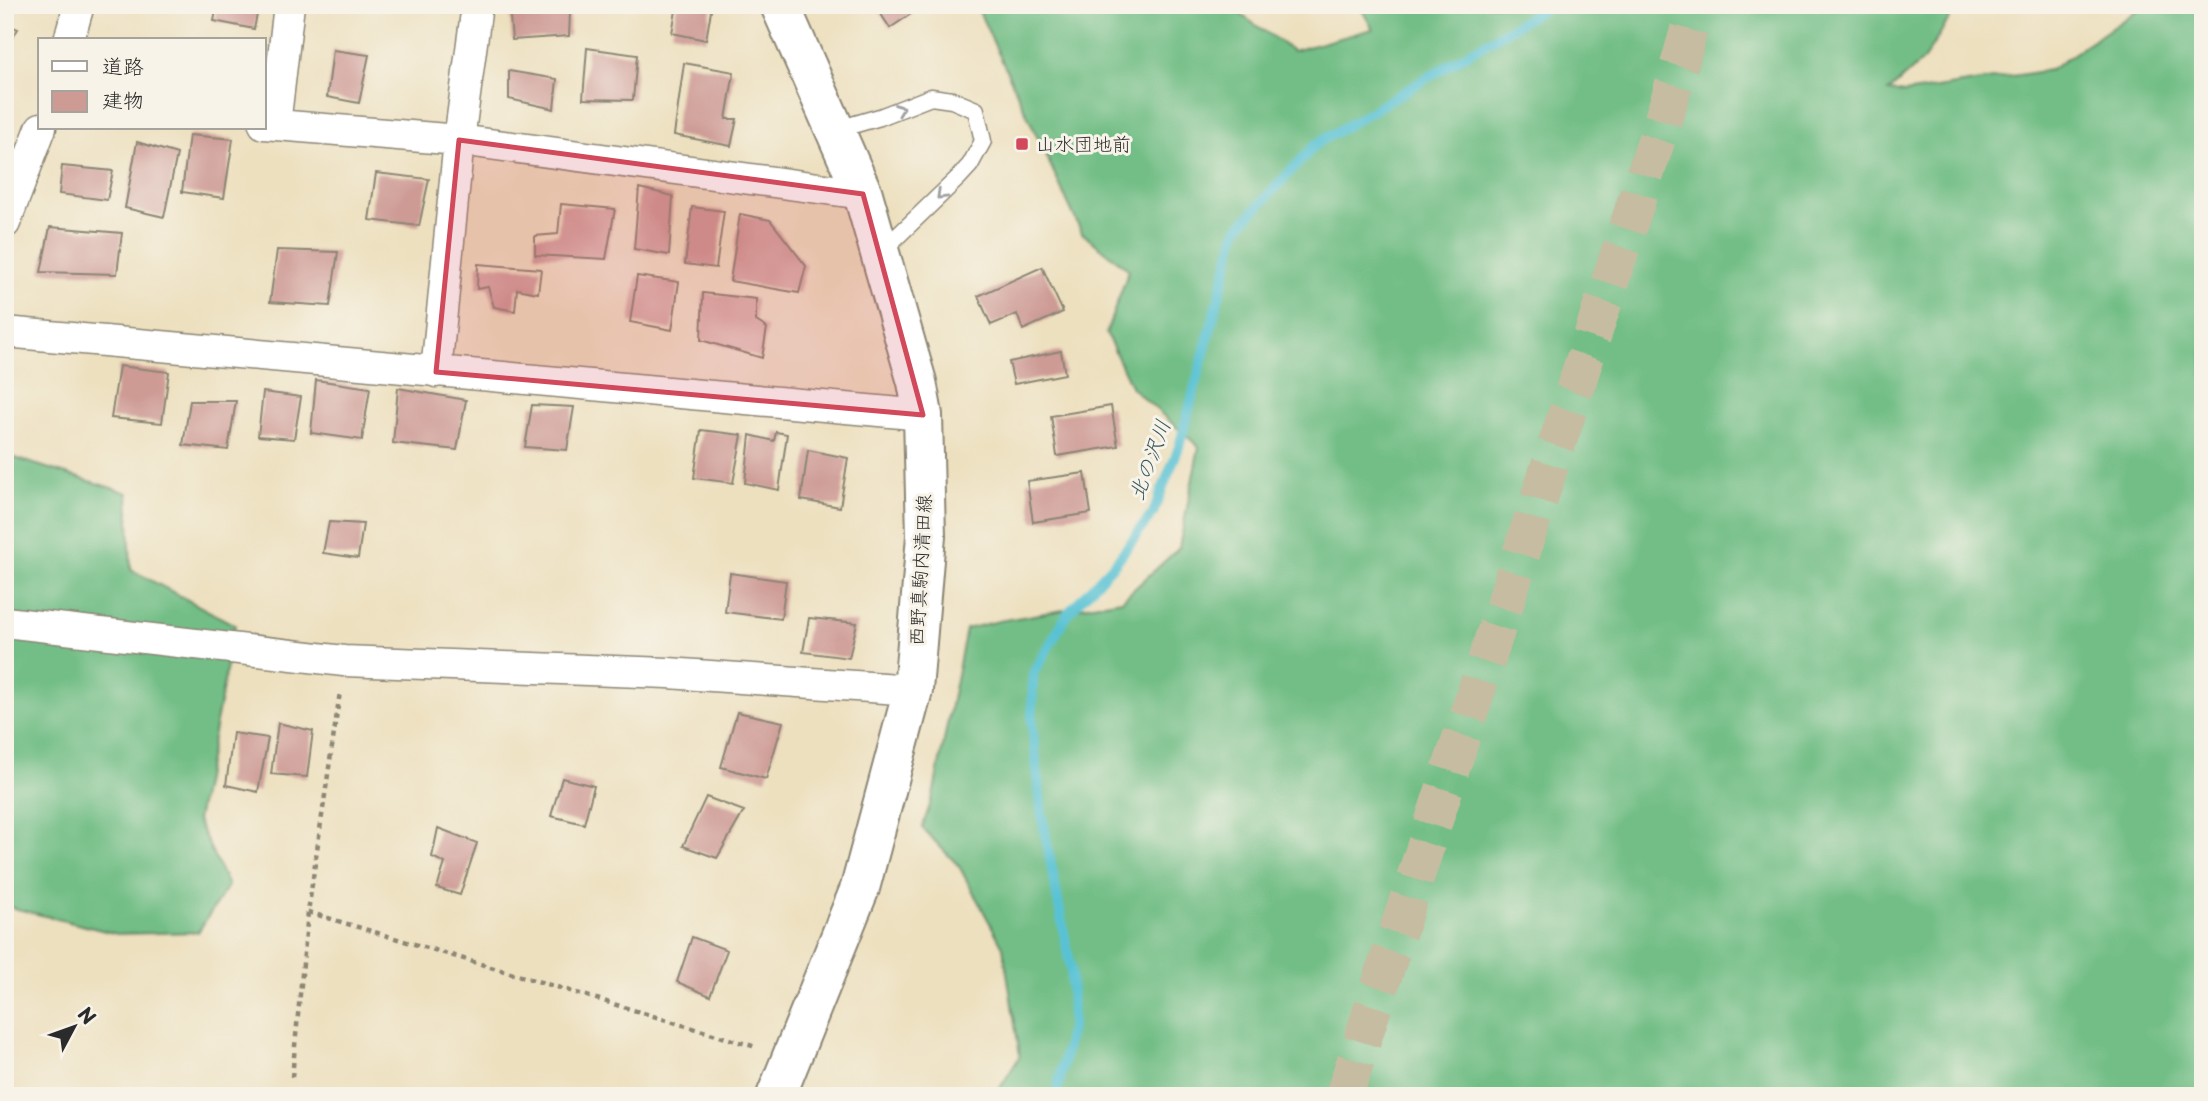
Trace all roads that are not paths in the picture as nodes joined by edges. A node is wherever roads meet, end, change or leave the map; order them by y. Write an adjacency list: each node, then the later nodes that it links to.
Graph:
1 (79, 5): 5 (street)
2 (289, 5): 6 (street)
3 (477, 5): 9 (street)
4 (780, 5): 8 (main road, 西野真駒内清田線)
5 (70, 38)
6 (270, 125): 9 (street)
7 (40, 130): 11 (street)
8 (835, 130): 10 (main road, 西野真駒内清田線); 12 (lane, one-way to 12)
9 (459, 140): 10 (street); 14 (street)
10 (863, 194): 12 (main road, 西野真駒内清田線)
11 (5, 223)
12 (880, 253): 15 (main road, 西野真駒内清田線)
13 (5, 332): 14 (street)
14 (436, 372): 15 (street)
15 (923, 415): 17 (main road, 西野真駒内清田線)
16 (5, 622): 17 (street)
17 (913, 690): 18 (main road, 西野真駒内清田線)
18 (776, 1096)

